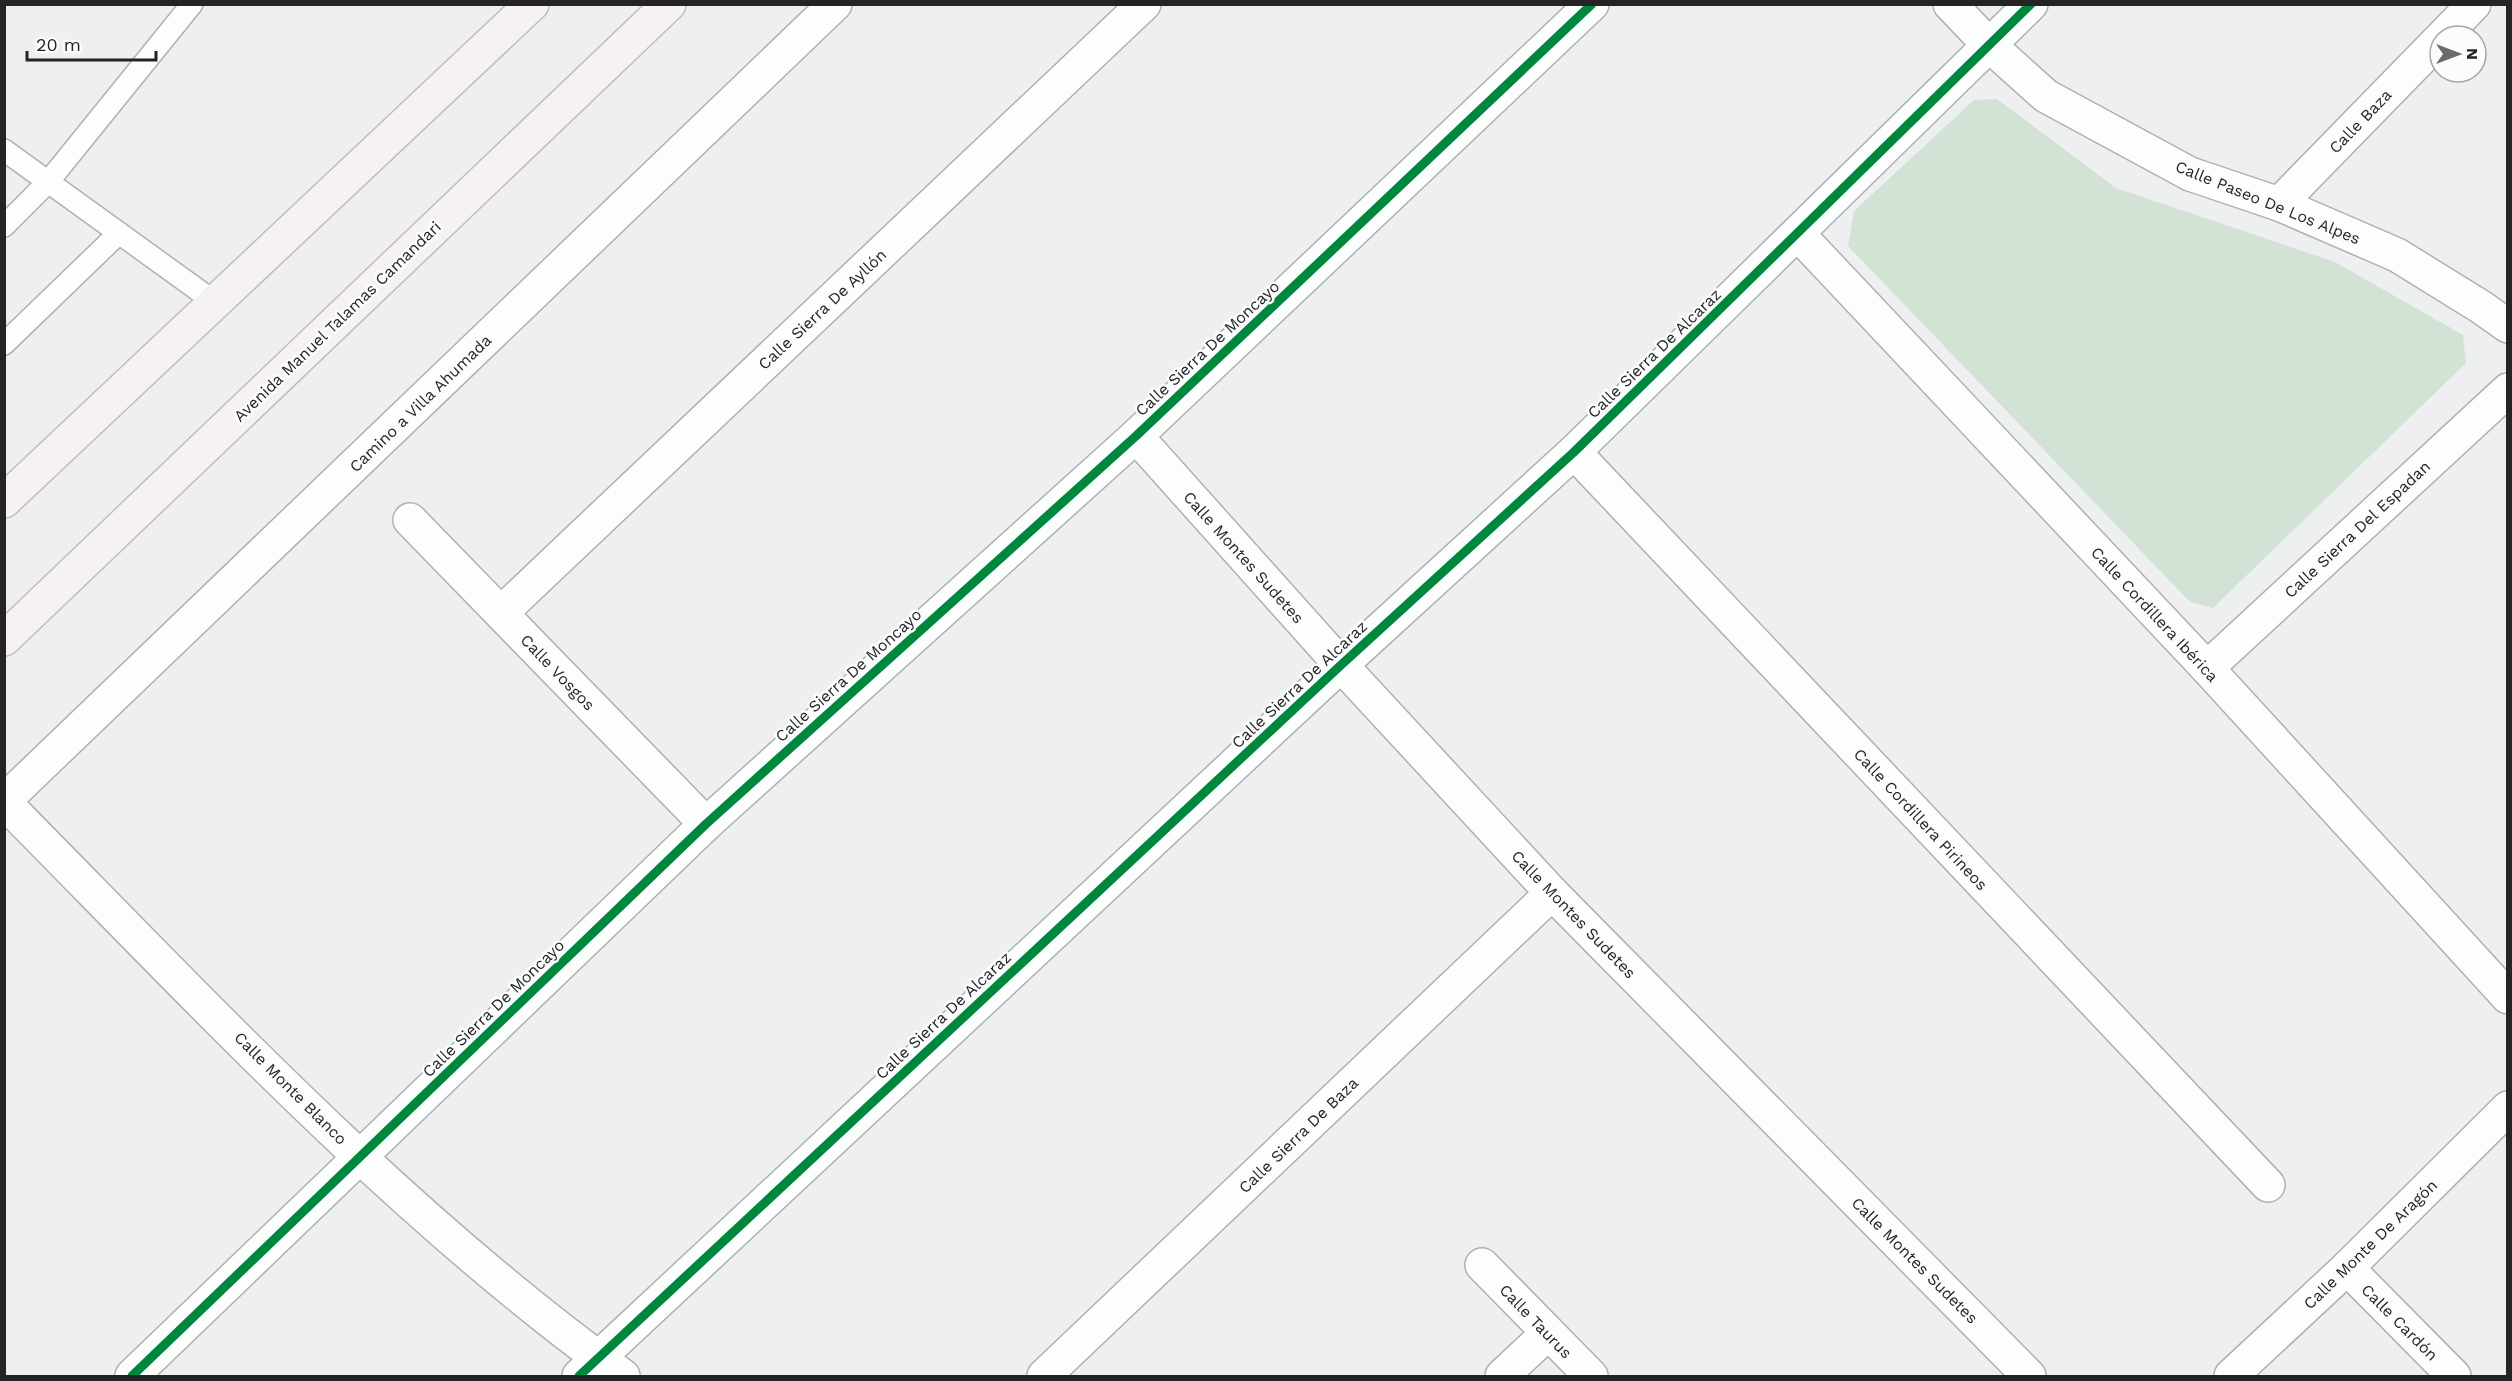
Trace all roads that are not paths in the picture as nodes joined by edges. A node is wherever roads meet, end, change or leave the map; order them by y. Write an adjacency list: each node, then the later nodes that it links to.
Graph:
1 (192, 4): 14 (lane)
2 (532, 4): 19 (main road)
3 (669, 4): 28 (main road, Avenida Manuel Talamas Camandari)
4 (835, 4): 31 (street, Camino a Villa Ahumada)
5 (1144, 4): 27 (street, Calle Sierra De Ayllón)
6 (1950, 4): 11 (street, Calle Paseo De Los Alpes)
7 (2031, 4): 11 (street, Calle Sierra De Alcaraz)
8 (2474, 4): 10 (street)
9 (1581, 8): 23 (street, Calle Sierra De Moncayo)
10 (2455, 24)
11 (1988, 44): 15 (street, Calle Paseo De Los Alpes); 18 (street, Calle Sierra De Alcaraz)
12 (2428, 51): 15 (street, Calle Baza)
13 (4, 150): 14 (lane)
14 (48, 182): 16 (lane); 17 (lane)
15 (2279, 204): 20 (street, Calle Paseo De Los Alpes)
16 (4, 226)
17 (119, 233): 19 (lane); 21 (lane)
18 (1798, 234): 24 (street, Calle Sierra De Alcaraz); 30 (street, Calle Cordillera Ibérica)
19 (216, 303): 25 (main road)
20 (2508, 326)
21 (4, 344)
22 (2508, 390): 30 (street, Calle Sierra Del Espadan)
23 (1136, 436): 29 (street, Calle Montes Sudetes); 32 (street, Calle Sierra De Moncayo)
24 (1574, 452): 29 (street, Calle Sierra De Alcaraz); 37 (street, Calle Cordillera Pirineos)
25 (4, 501)
26 (410, 520): 27 (street, Calle Vosgos)
27 (501, 614): 32 (street, Calle Vosgos)
28 (4, 639)
29 (1341, 665): 33 (street, Calle Montes Sudetes); 41 (street, Calle Sierra De Alcaraz)
30 (2207, 668): 34 (street, Calle Cordillera Ibérica)
31 (4, 802): 36 (street, Calle Monte Blanco)
32 (706, 824): 36 (street, Calle Sierra De Moncayo)
33 (1552, 893): 43 (street, Calle Sierra De Baza); 46 (street, Calle Montes Sudetes)
34 (2508, 997)
35 (2508, 1108): 39 (street, Calle Monte De Aragón)
36 (360, 1156): 41 (street, Calle Monte Blanco); 42 (street, Calle Sierra De Moncayo)
37 (2268, 1185)
38 (1482, 1265): 40 (street, Calle Taurus)
39 (2347, 1268): 47 (street, Calle Monte De Aragón); 48 (street, Calle Cardón)
40 (1547, 1334): 44 (street); 45 (street, Calle Taurus)
41 (600, 1370)
42 (132, 1377)
43 (1044, 1377)
44 (1502, 1377)
45 (1591, 1377)
46 (2029, 1377)
47 (2230, 1377)
48 (2454, 1377)

